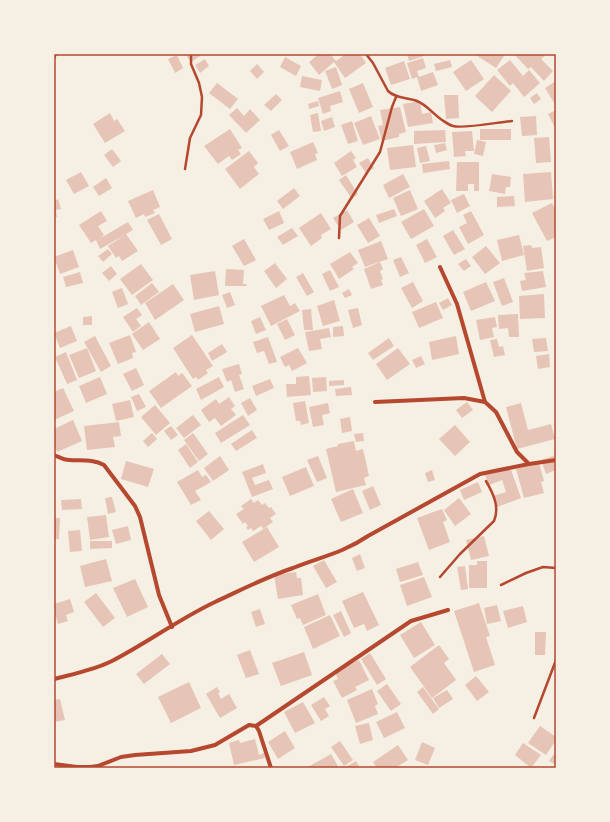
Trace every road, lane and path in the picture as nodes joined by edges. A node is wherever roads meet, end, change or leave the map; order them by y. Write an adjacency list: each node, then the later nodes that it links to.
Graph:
1 (56, 54): 4 (path)
2 (191, 54): 7 (path)
3 (366, 54): 5 (path)
4 (54, 58)
5 (396, 97): 6 (path); 8 (path)
6 (512, 121)
7 (185, 169)
8 (339, 238)
9 (440, 267): 11 (street)
10 (375, 402): 11 (street)
11 (485, 402): 14 (street)
12 (54, 455): 20 (street)
13 (556, 460): 14 (street)
14 (529, 464): 15 (street)
15 (480, 474): 17 (path); 20 (street)
16 (556, 568): 18 (path)
17 (440, 577)
18 (501, 585)
19 (448, 610): 24 (street)
20 (172, 627): 22 (street)
21 (556, 660): 23 (path)
22 (54, 679)
23 (534, 718)
24 (256, 726): 25 (street); 26 (street)
25 (54, 764)
26 (271, 768)

